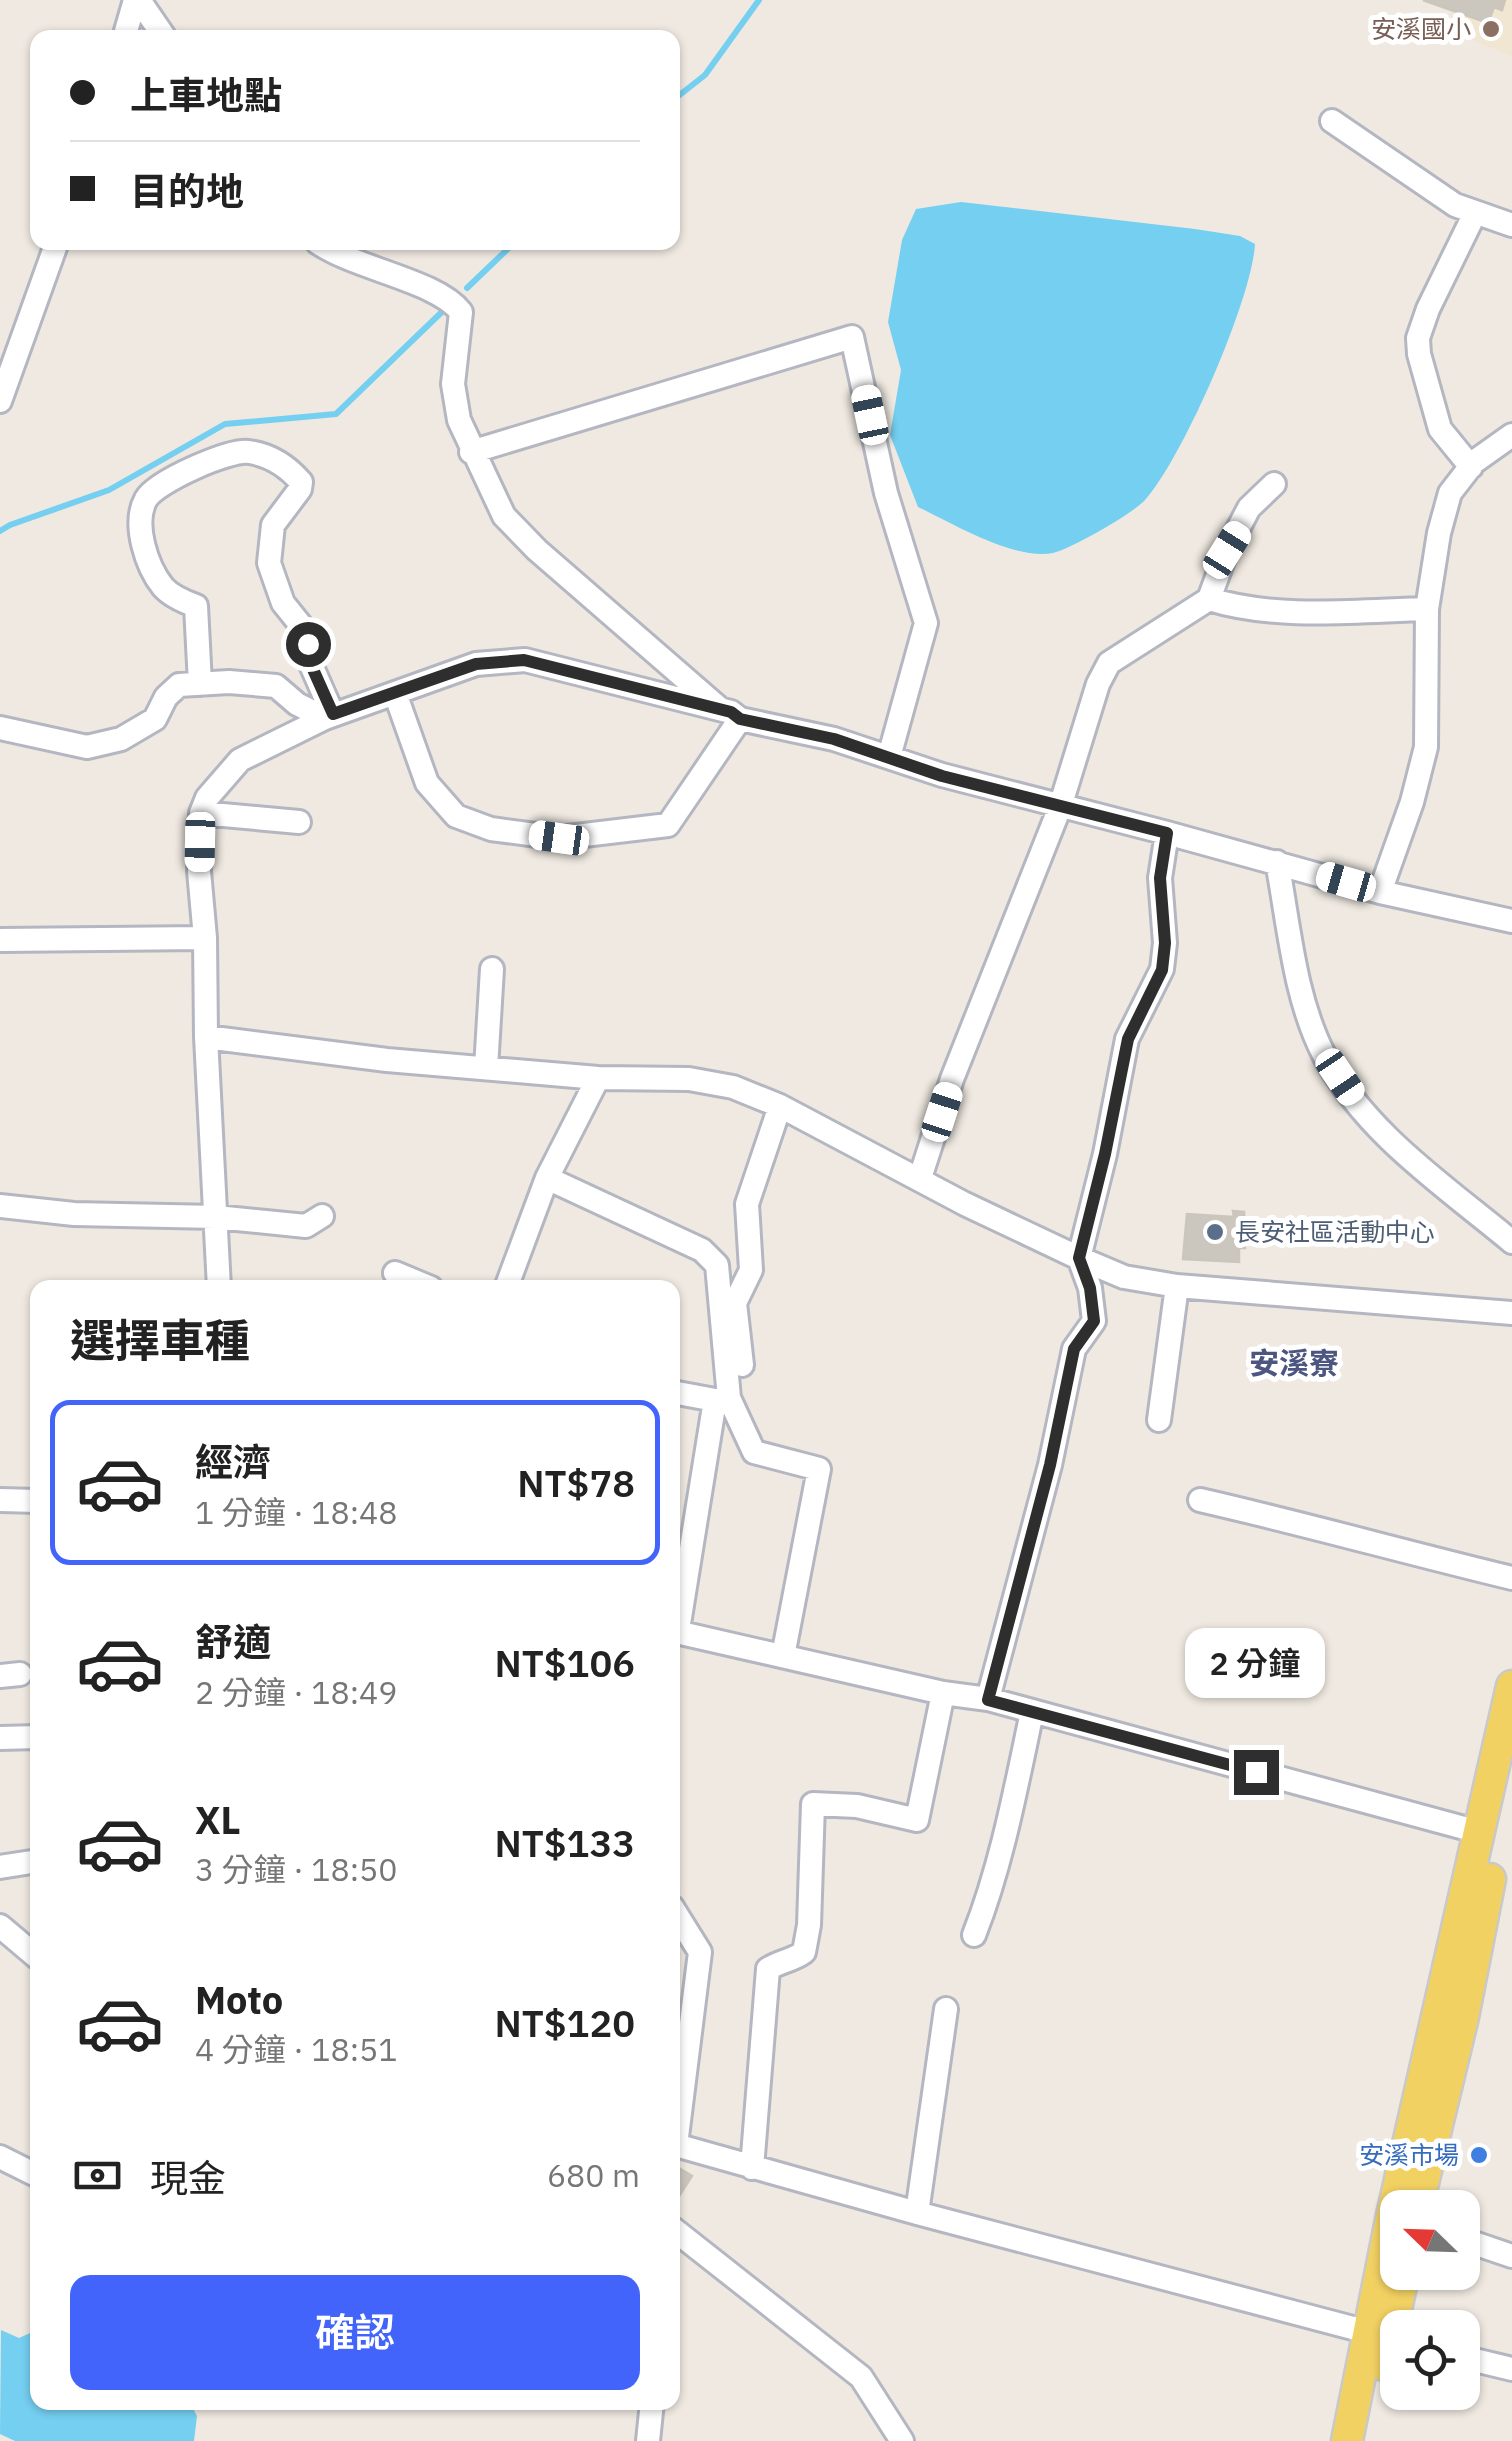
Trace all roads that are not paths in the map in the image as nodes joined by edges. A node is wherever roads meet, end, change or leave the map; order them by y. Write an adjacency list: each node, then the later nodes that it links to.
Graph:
1 (145, 4): 2 (street); 3 (street)
2 (129, 30)
3 (161, 30)
4 (1332, 122): 5 (street)
5 (1475, 213): 6 (street); 12 (street)
6 (1512, 224)
7 (54, 250): 9 (street)
8 (328, 250): 11 (street)
9 (0, 401)
10 (1512, 435): 12 (street)
11 (472, 452): 18 (street); 21 (street)
12 (1471, 467): 15 (street)
13 (1274, 484): 14 (street)
14 (1209, 599): 15 (street); 22 (street)
15 (1427, 609): 27 (street)
16 (200, 684): 19 (street); 19 (street); 20 (street)
17 (395, 693): 18 (street); 18 (street); 19 (street)
18 (731, 715): 21 (street)
19 (329, 716): 23 (street)
20 (0, 728)
21 (889, 757): 22 (street)
22 (1060, 807): 25 (street); 37 (street)
23 (201, 814): 24 (street); 29 (street)
24 (300, 822)
25 (1167, 833): 26 (street); 42 (street)
26 (1277, 862): 27 (street); 41 (street)
27 (1380, 892): 28 (street)
28 (1512, 921)
29 (205, 938): 30 (street); 32 (street)
30 (0, 940)
31 (492, 968): 33 (street)
32 (206, 1036): 33 (street); 40 (street)
33 (486, 1068): 34 (street)
34 (598, 1078): 35 (street); 36 (street)
35 (780, 1106): 37 (street); 49 (street)
36 (547, 1178): 46 (street); 51 (street)
37 (920, 1178): 42 (street)
38 (0, 1206): 40 (street)
39 (322, 1216): 40 (street)
40 (216, 1217): 44 (street)
41 (1512, 1242)
42 (1079, 1258): 47 (street); 62 (street)
43 (395, 1273): 45 (street)
44 (220, 1280)
45 (411, 1280)
46 (509, 1280)
47 (1177, 1286): 48 (street); 52 (street)
48 (1512, 1313)
49 (742, 1365)
50 (680, 1393): 51 (street)
51 (722, 1399): 57 (street); 59 (street)
52 (1160, 1420)
53 (0, 1500): 55 (street)
54 (1200, 1500): 56 (street)
55 (30, 1501)
56 (1512, 1578)
57 (680, 1605)
58 (680, 1631): 59 (street)
59 (783, 1656): 61 (street)
60 (1512, 1686): 67 (main road)
61 (943, 1694): 62 (street); 78 (street)
62 (988, 1700): 63 (street)
63 (1032, 1712): 67 (street); 72 (street)
64 (30, 1737): 65 (street)
65 (0, 1738)
66 (1512, 1778): 81 (main road)
67 (1480, 1832): 80 (main road)
68 (30, 1862): 69 (street)
69 (0, 1868)
70 (680, 1920): 75 (street)
71 (0, 1926): 73 (street)
72 (974, 1935)
73 (30, 1951)
74 (946, 2009): 82 (street)
75 (680, 2100)
76 (680, 2146): 78 (street)
77 (0, 2157): 79 (street)
78 (752, 2168): 82 (street)
79 (30, 2172)
80 (1407, 2190)
81 (1409, 2190)
82 (917, 2213): 86 (street)
83 (680, 2234): 93 (street)
84 (1480, 2245): 85 (street)
85 (1512, 2256)
86 (1380, 2335)
87 (1380, 2353): 94 (main road)
88 (1480, 2361): 89 (street)
89 (1512, 2369)
90 (1380, 2372): 95 (main road)
91 (651, 2410): 92 (street)
92 (648, 2441)
93 (902, 2441)
94 (1347, 2441)
95 (1368, 2441)

